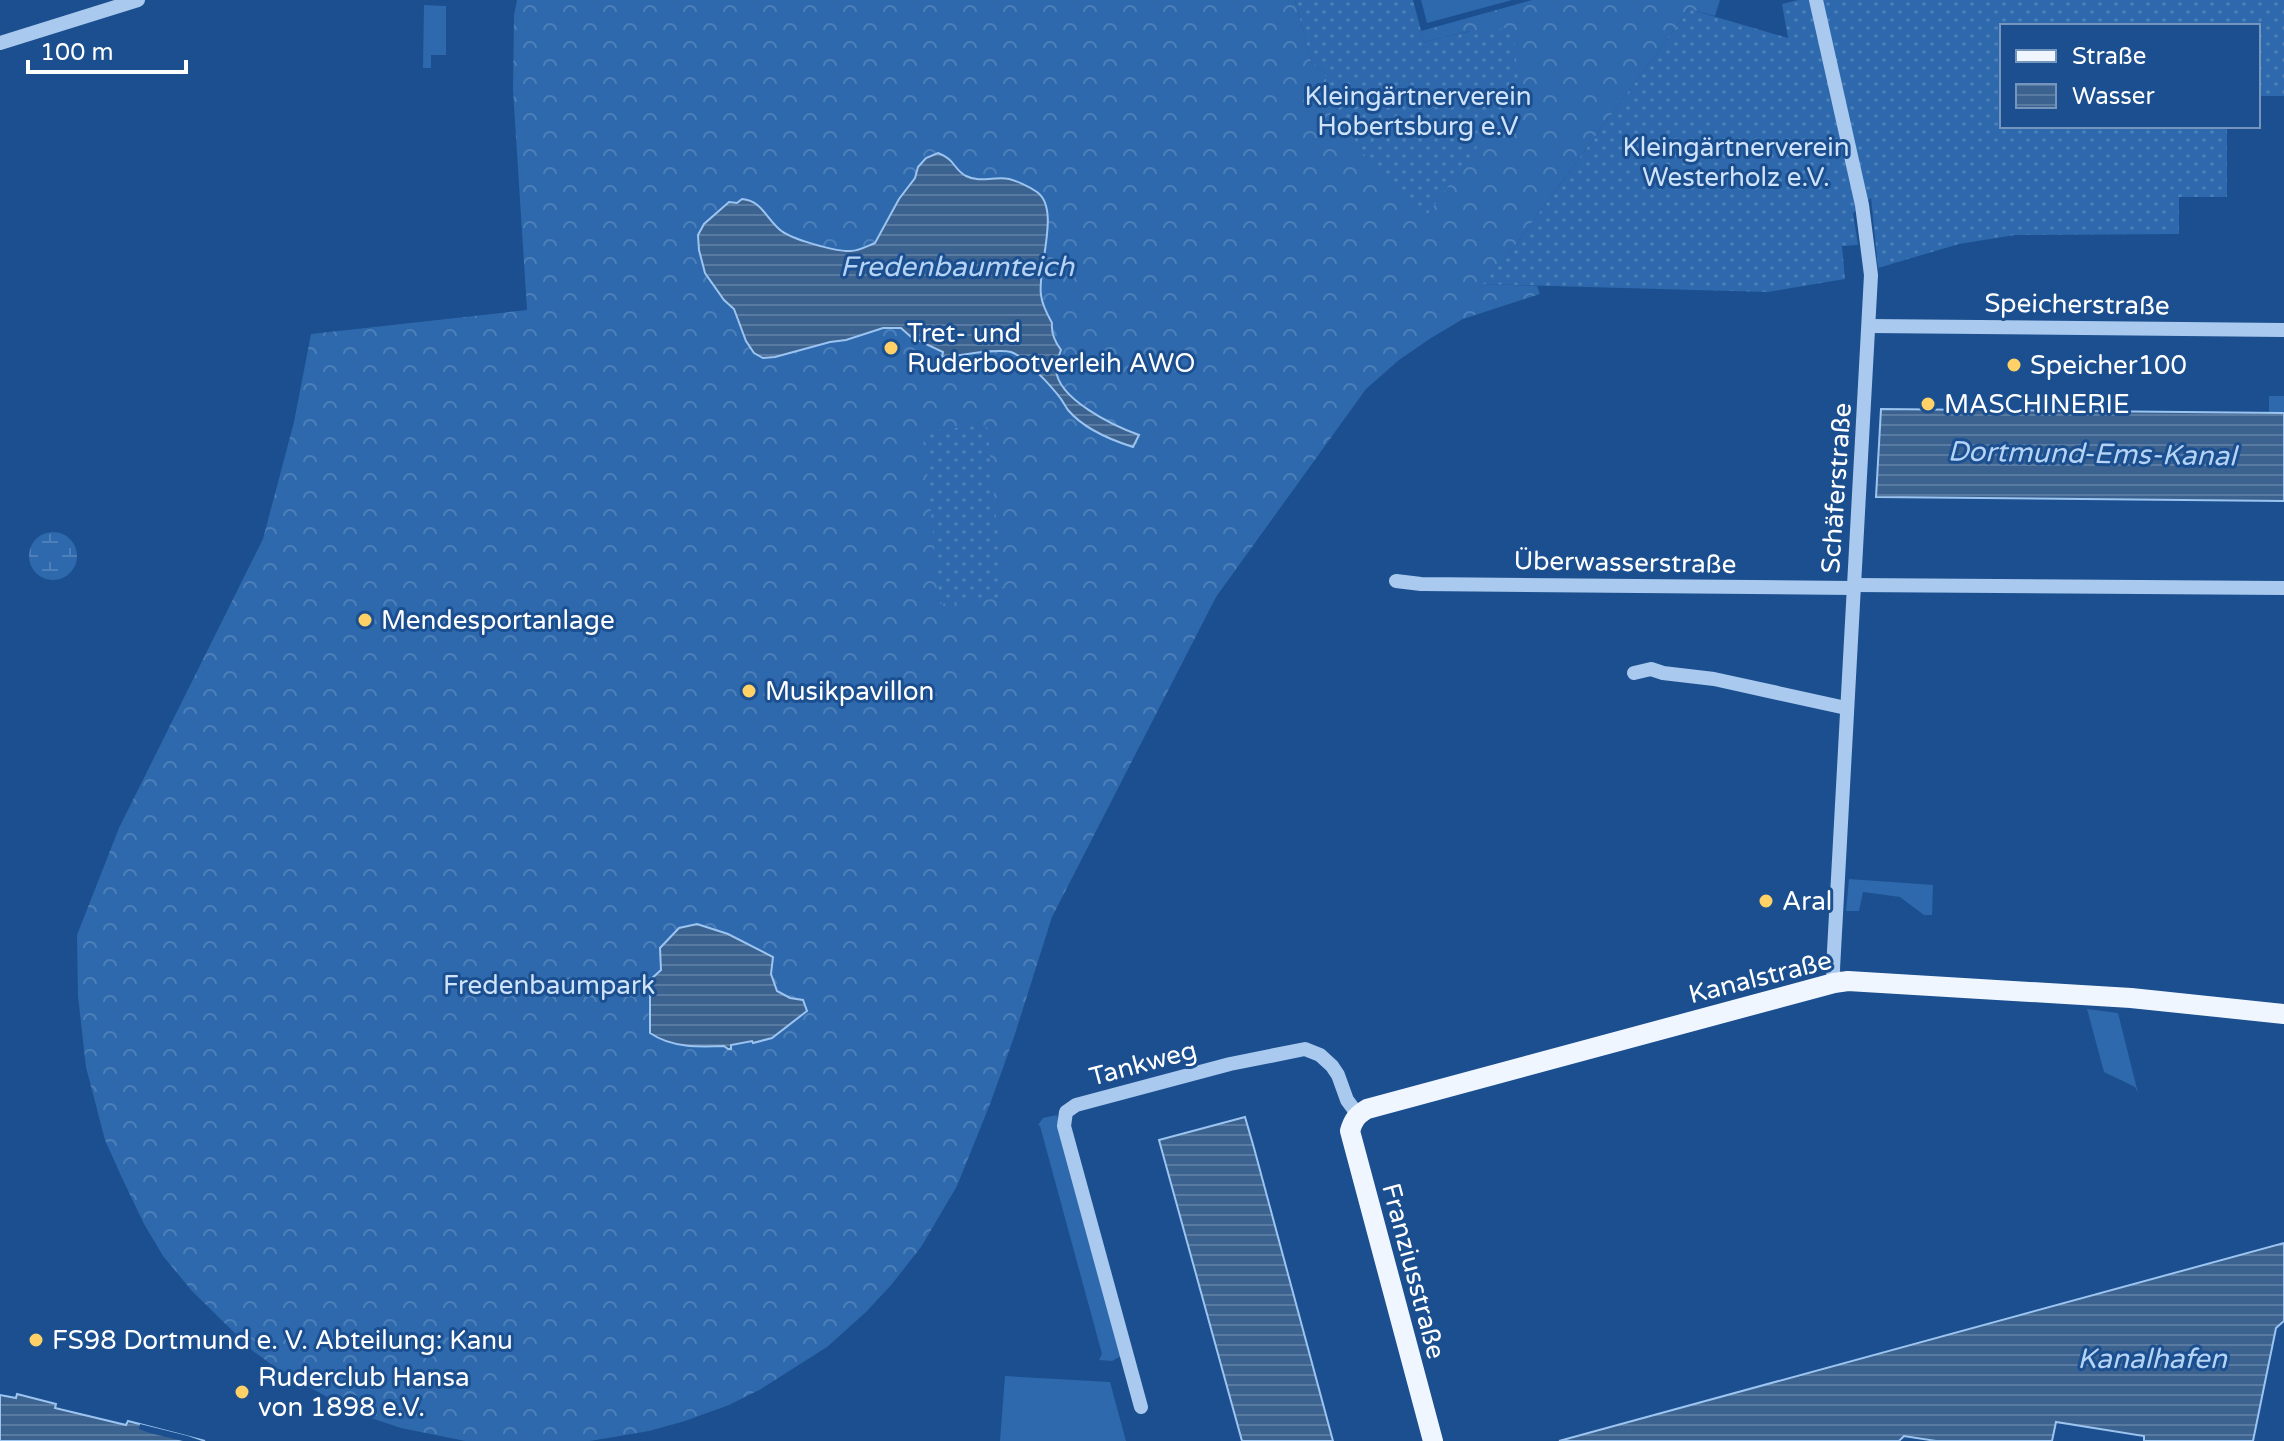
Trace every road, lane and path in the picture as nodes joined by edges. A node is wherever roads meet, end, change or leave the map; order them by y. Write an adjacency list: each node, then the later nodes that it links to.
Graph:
1 (138, 0): 3 (street)
2 (1816, 0): 4 (street, Schäferstraße)
3 (0, 43)
4 (1869, 326): 5 (street, Speicherstraße); 7 (street, Schäferstraße)
5 (2284, 330)
6 (1396, 581): 7 (street, Überwasserstraße)
7 (1854, 587): 8 (street, Überwasserstraße); 10 (street, Schäferstraße)
8 (2284, 588)
9 (1634, 673): 10 (street)
10 (1846, 708): 11 (street, Schäferstraße)
11 (1834, 983): 12 (main road, Kanalstraße); 13 (main road, Kanalstraße)
12 (2284, 1014)
13 (1358, 1115): 14 (street, Tankweg); 15 (main road, Franziusstraße)
14 (1141, 1407)
15 (1433, 1441)

